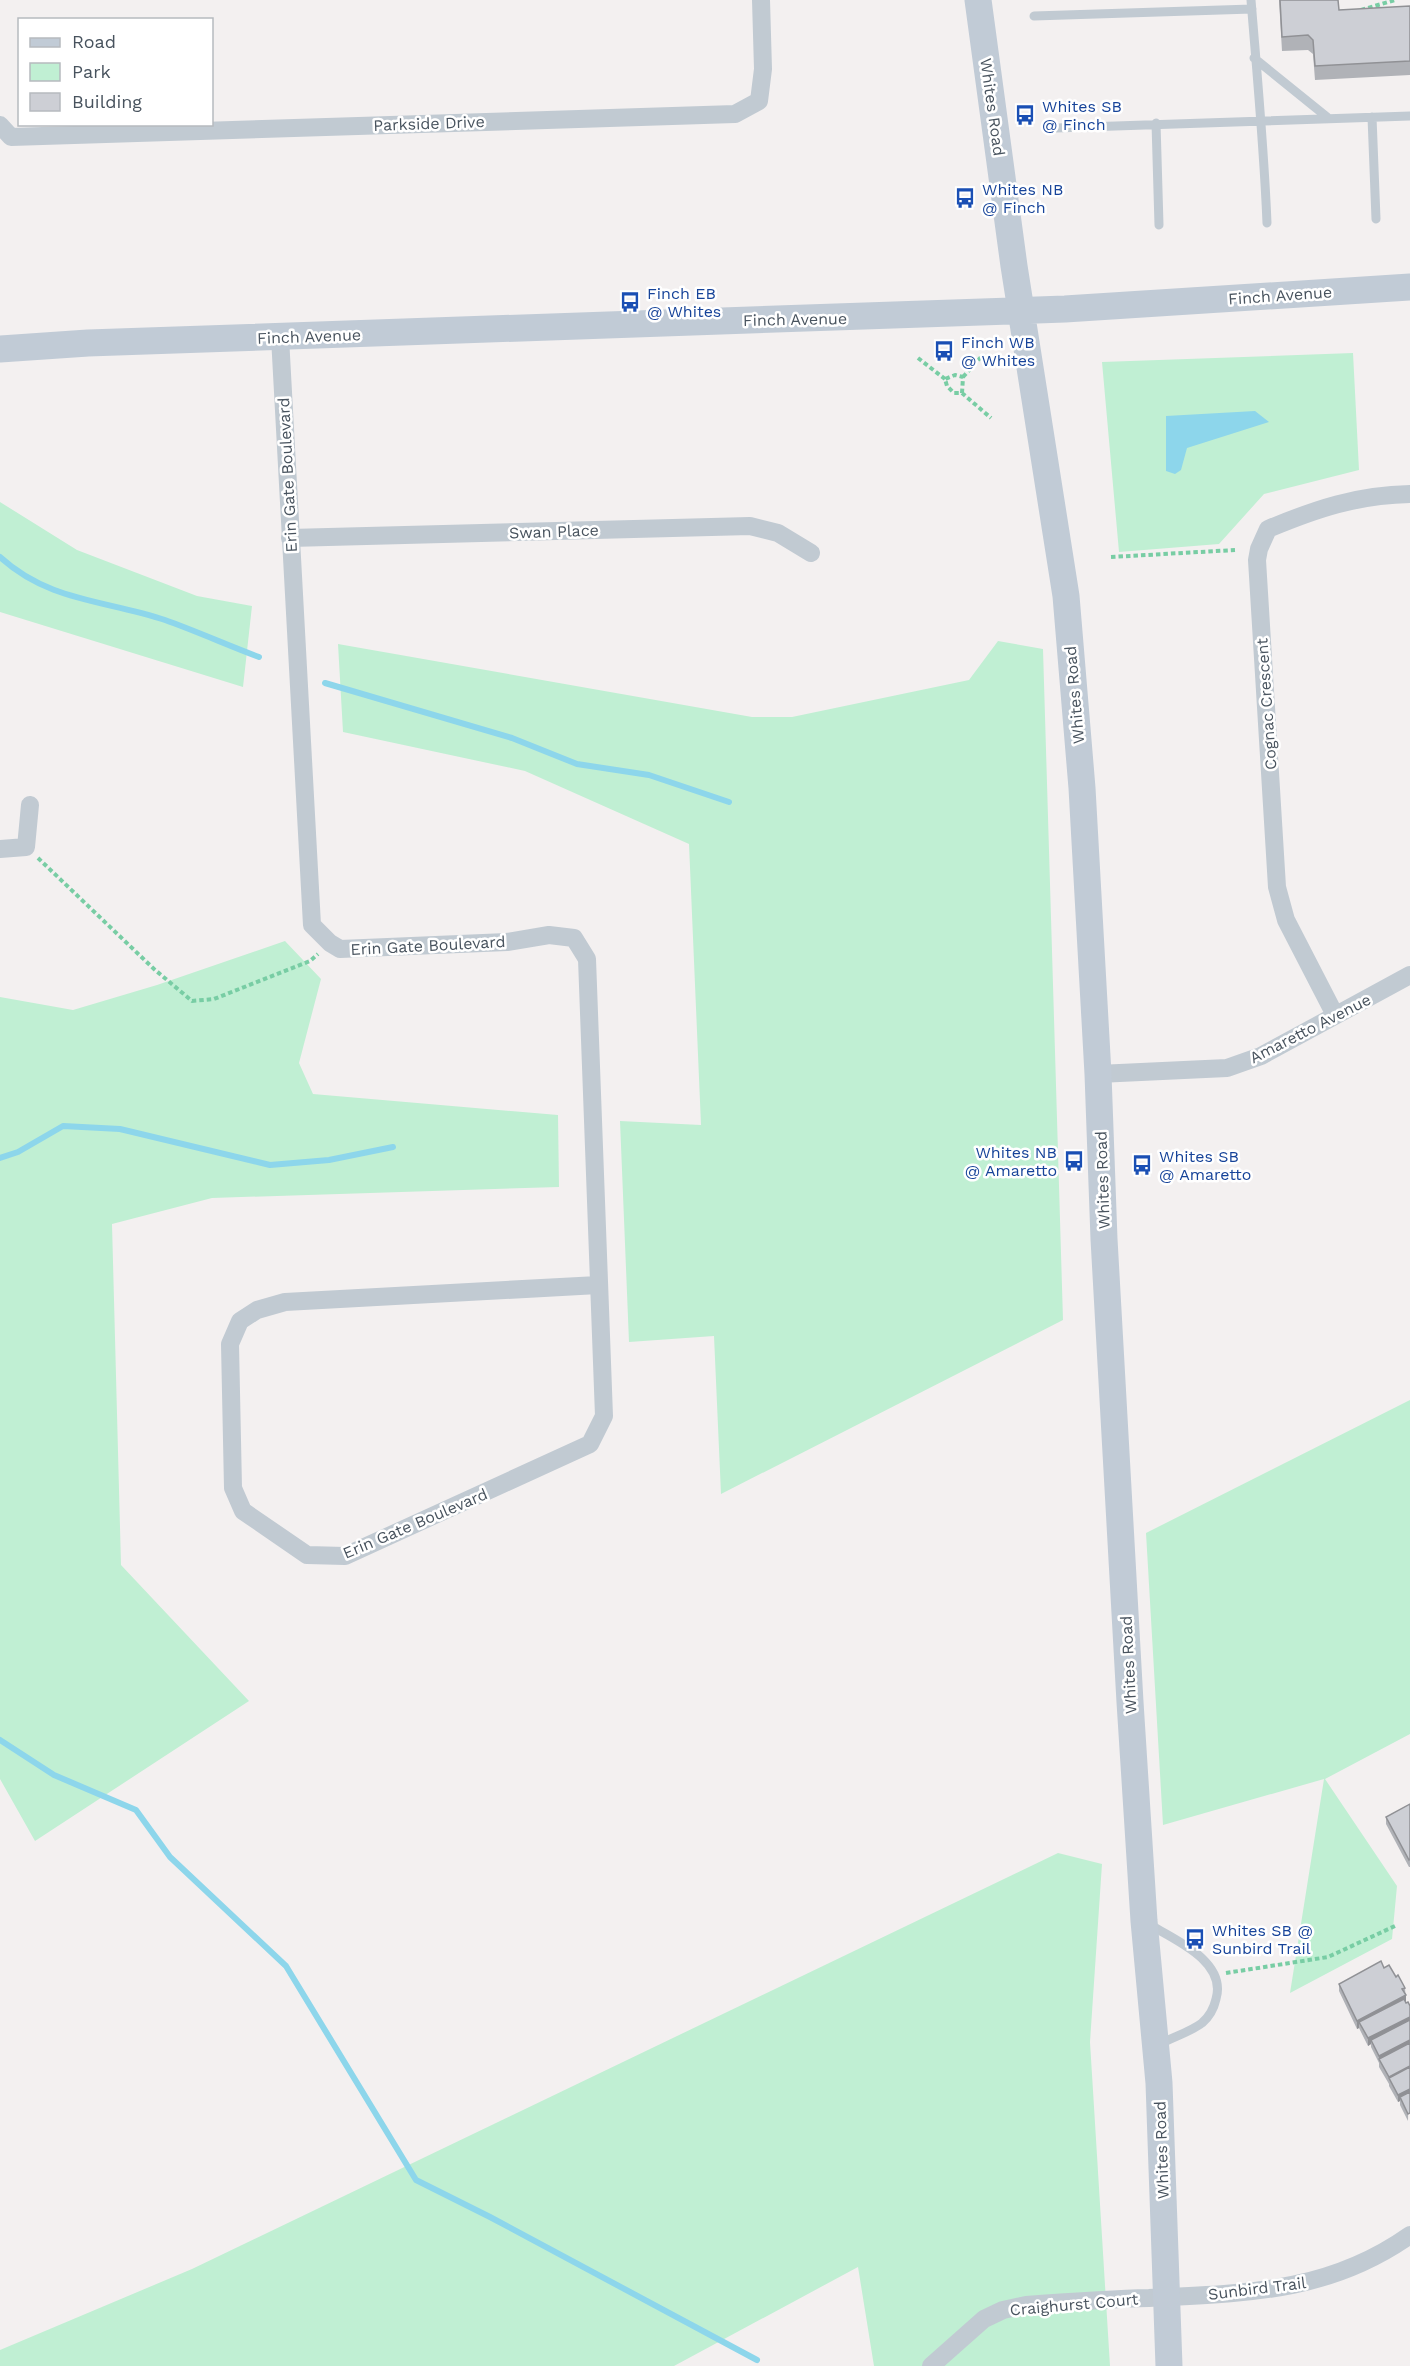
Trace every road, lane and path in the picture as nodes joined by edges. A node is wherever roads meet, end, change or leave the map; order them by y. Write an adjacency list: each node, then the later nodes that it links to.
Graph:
1 (761, 0): 13 (street, Parkside Drive)
2 (978, 0): 19 (main road, Whites Road)
3 (1395, 0): 5 (path)
4 (1251, 4): 6 (lane); 7 (lane)
5 (1357, 11)
6 (1034, 16)
7 (1254, 58): 9 (lane); 11 (lane)
8 (1410, 116): 10 (lane)
9 (1327, 117): 10 (lane); 11 (lane)
10 (1372, 117): 15 (lane)
11 (1262, 119): 12 (lane); 16 (lane)
12 (1156, 123): 14 (lane); 17 (lane)
13 (0, 125)
14 (1056, 128)
15 (1376, 219)
16 (1267, 223)
17 (1159, 225)
18 (1410, 287): 19 (main road, Finch Avenue)
19 (1022, 311): 20 (main road, Finch Avenue); 39 (main road, Whites Road)
20 (280, 337): 21 (main road, Finch Avenue); 29 (street, Erin Gate Boulevard)
21 (0, 349)
22 (981, 357): 24 (path)
23 (918, 358): 25 (path)
24 (963, 377): 25 (path); 26 (path)
25 (945, 379): 26 (path)
26 (962, 393): 27 (path)
27 (991, 418)
28 (1410, 494): 38 (street, Cognac Crescent)
29 (290, 538): 31 (street, Swan Place); 36 (street, Erin Gate Boulevard)
30 (1235, 550): 32 (path)
31 (810, 553)
32 (1110, 557)
33 (30, 805): 34 (street)
34 (26, 847): 35 (street); 36 (path)
35 (0, 849)
36 (330, 943): 40 (street, Erin Gate Boulevard)
37 (1410, 975): 38 (street, Amaretto Avenue)
38 (1335, 1015): 39 (street, Amaretto Avenue)
39 (1098, 1074): 41 (main road, Whites Road)
40 (598, 1285): 40 (street, Erin Gate Boulevard)
41 (1144, 1921): 44 (main road, Whites Road); 44 (lane)
42 (1395, 1926): 43 (path)
43 (1226, 1973)
44 (1155, 2047): 46 (main road, Whites Road)
45 (1410, 2235): 46 (street, Sunbird Trail)
46 (1165, 2297): 47 (street, Craighurst Court); 48 (main road, Whites Road)
47 (931, 2366)
48 (1169, 2366)

